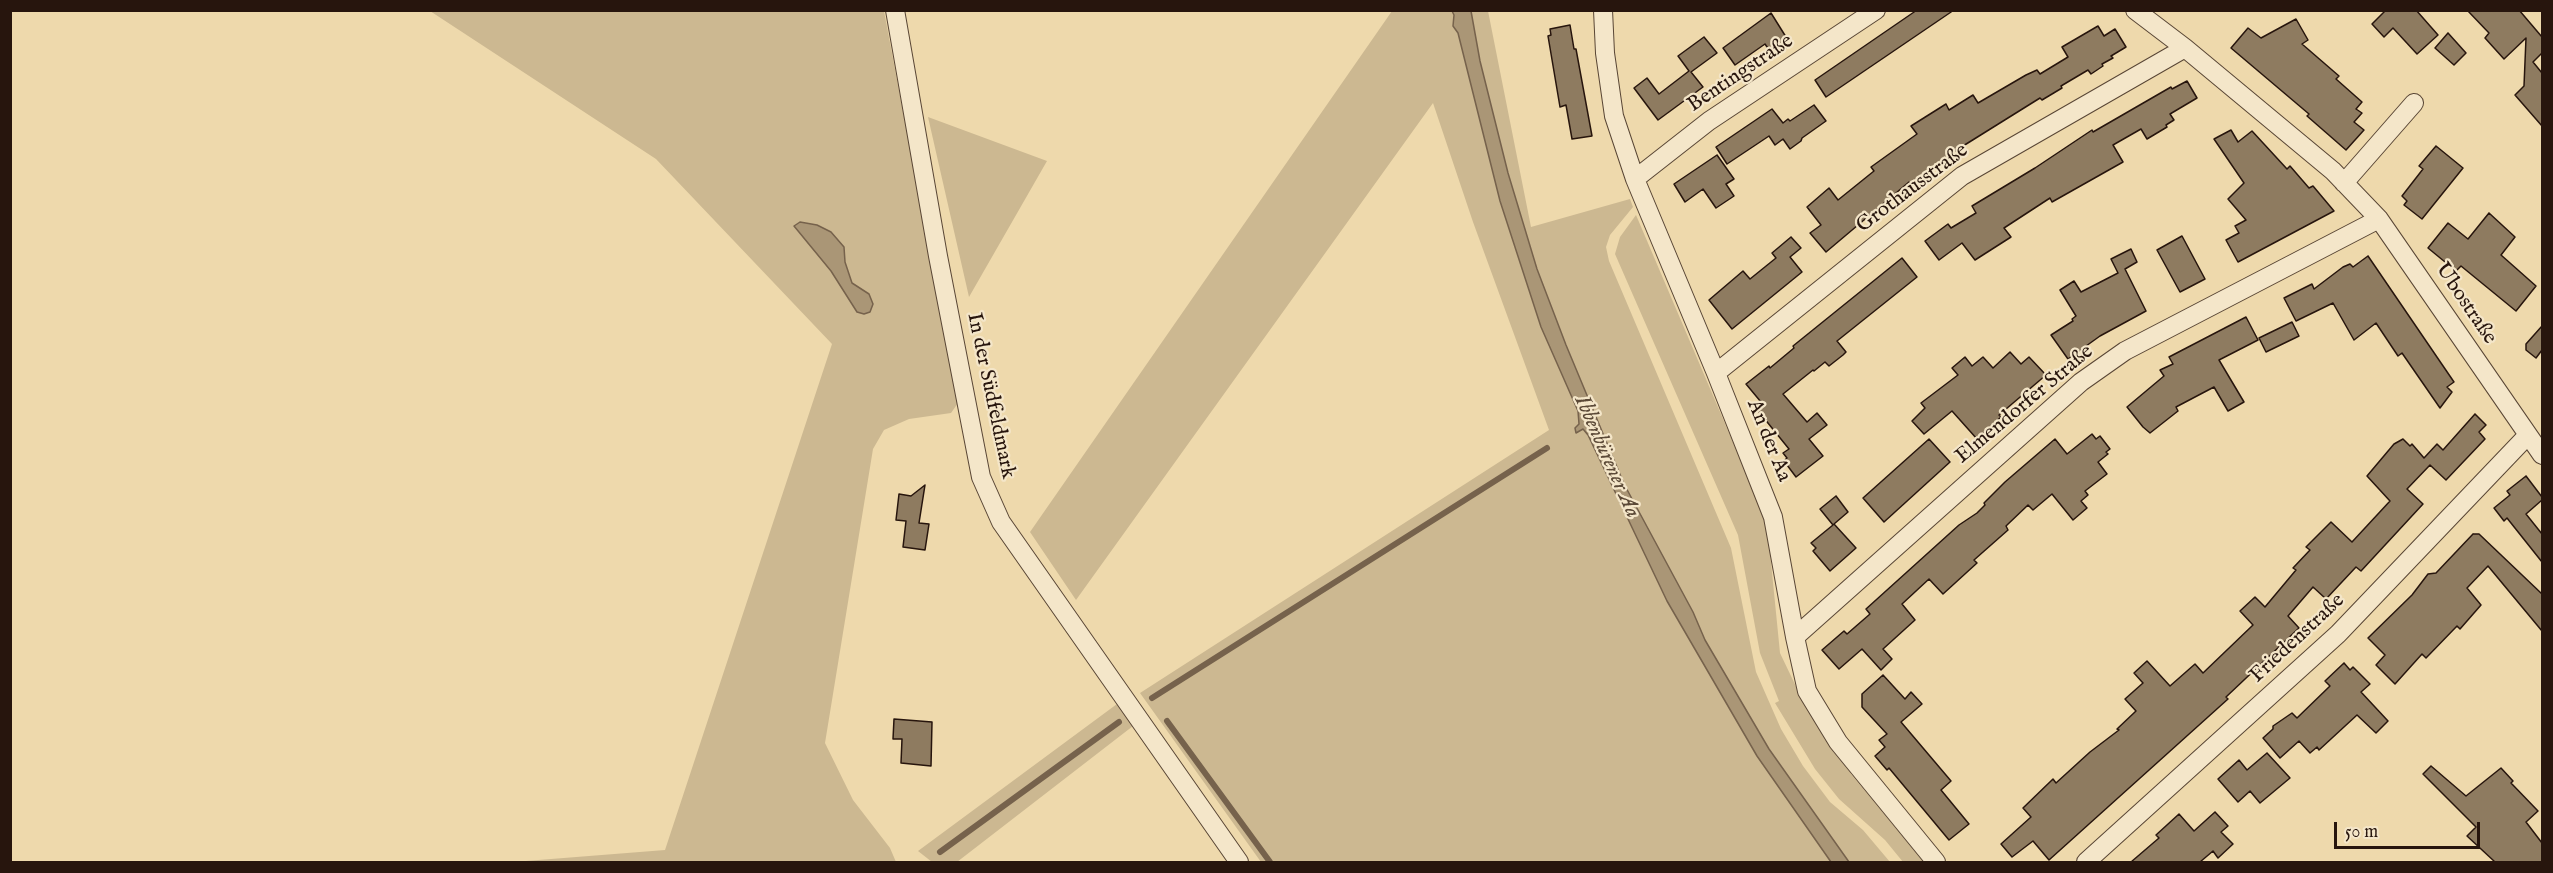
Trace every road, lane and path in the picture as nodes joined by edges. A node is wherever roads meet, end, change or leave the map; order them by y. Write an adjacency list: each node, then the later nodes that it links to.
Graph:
1 (895, 10): 14 (street, In der Südfeldmark)
2 (1603, 10): 7 (street, An der Aa)
3 (1876, 10): 7 (street, Bentingstraße)
4 (2135, 10): 5 (street, Ubostraße)
5 (2185, 48): 8 (street, Ubostraße); 10 (street, Grothausstraße)
6 (2415, 103): 8 (street)
7 (1635, 179): 10 (street, An der Aa)
8 (2343, 183): 9 (street, Ubostraße)
9 (2379, 219): 11 (street, Ubostraße); 13 (street, Elmendorfer Straße)
10 (1716, 373): 13 (street, An der Aa)
11 (2528, 435): 12 (street, Ubostraße); 16 (street, Friedenstraße)
12 (2542, 455)
13 (1794, 637): 15 (street, An der Aa)
14 (1239, 862)
15 (1936, 862)
16 (2086, 862)

